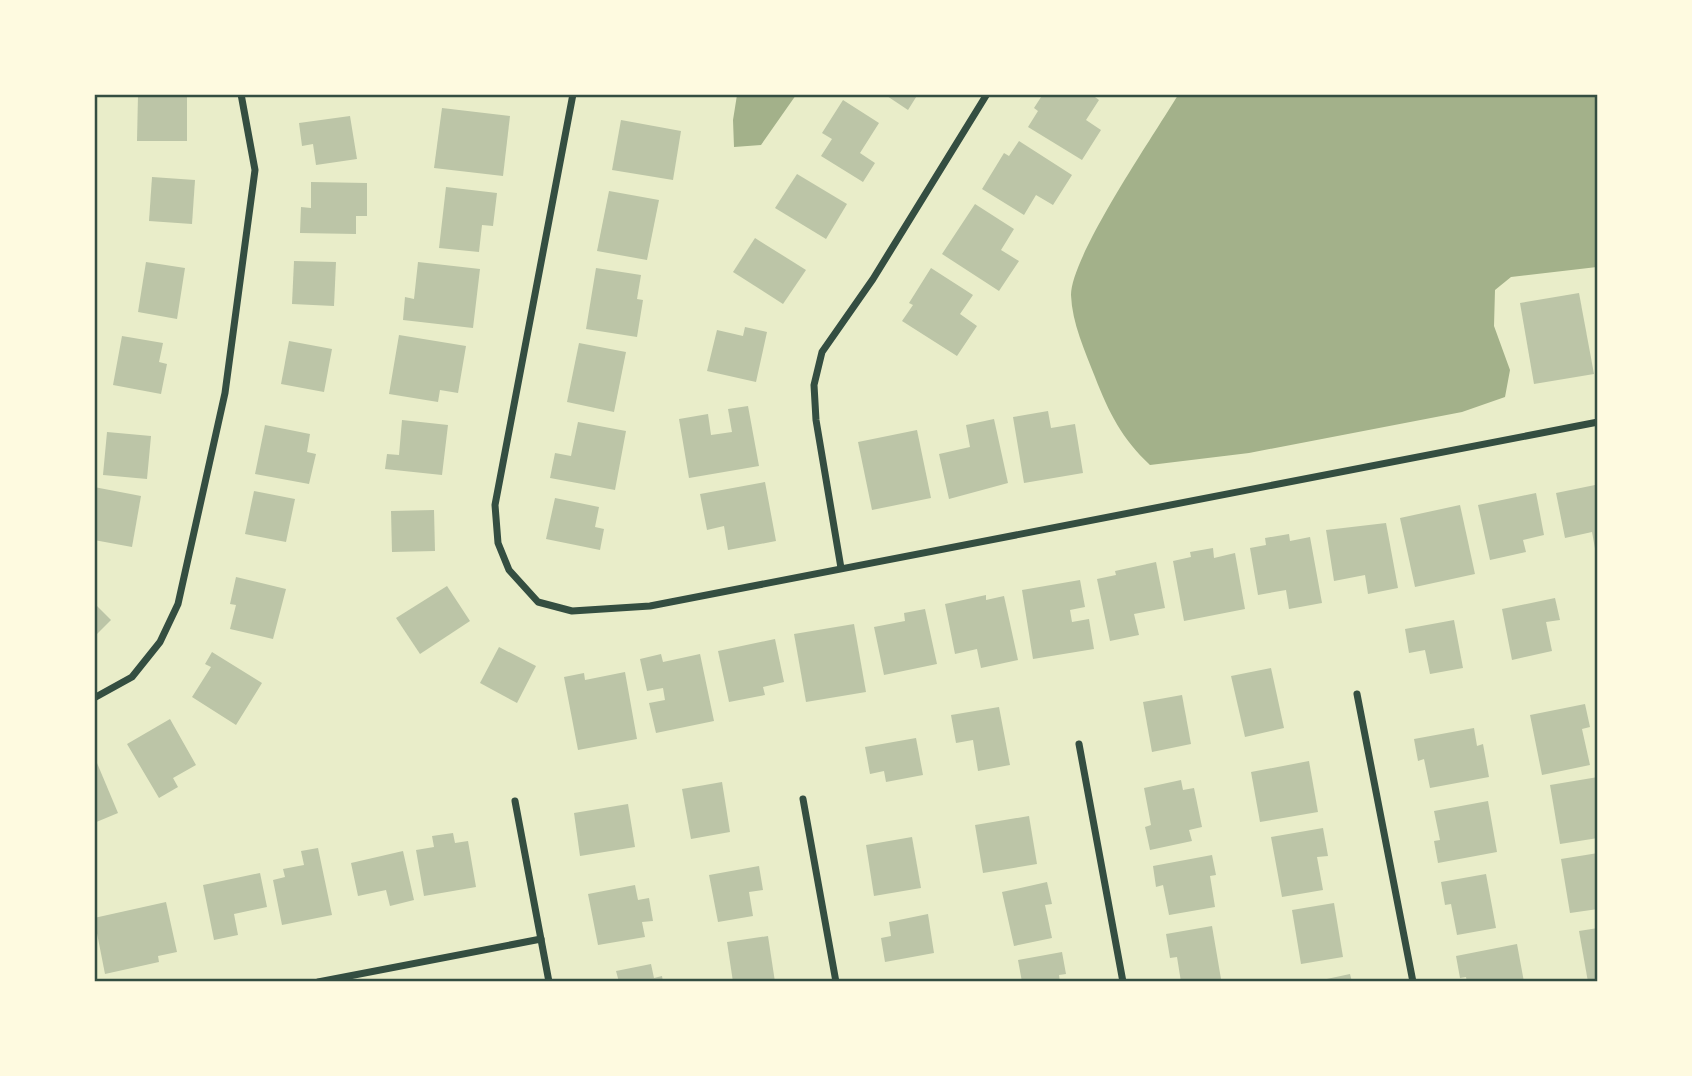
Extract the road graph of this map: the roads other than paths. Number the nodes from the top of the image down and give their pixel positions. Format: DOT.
graph roads {
  1 [pos="241,94"];
  2 [pos="573,94"];
  3 [pos="988,94"];
  4 [pos="1598,422"];
  5 [pos="841,568"];
  6 [pos="1357,694"];
  7 [pos="94,698"];
  8 [pos="1079,744"];
  9 [pos="803,799"];
  10 [pos="515,801"];
  11 [pos="541,939"];
  12 [pos="318,982"];
  13 [pos="549,982"];
  14 [pos="836,982"];
  15 [pos="1123,982"];
  16 [pos="1413,982"];
  1 -- 7 [label="street"];
  2 -- 5 [label="street"];
  3 -- 5 [label="street"];
  4 -- 5 [label="street"];
  6 -- 16 [label="street"];
  8 -- 15 [label="street"];
  9 -- 14 [label="street"];
  10 -- 11 [label="street"];
  11 -- 12 [label="street"];
  11 -- 13 [label="street"];
}
